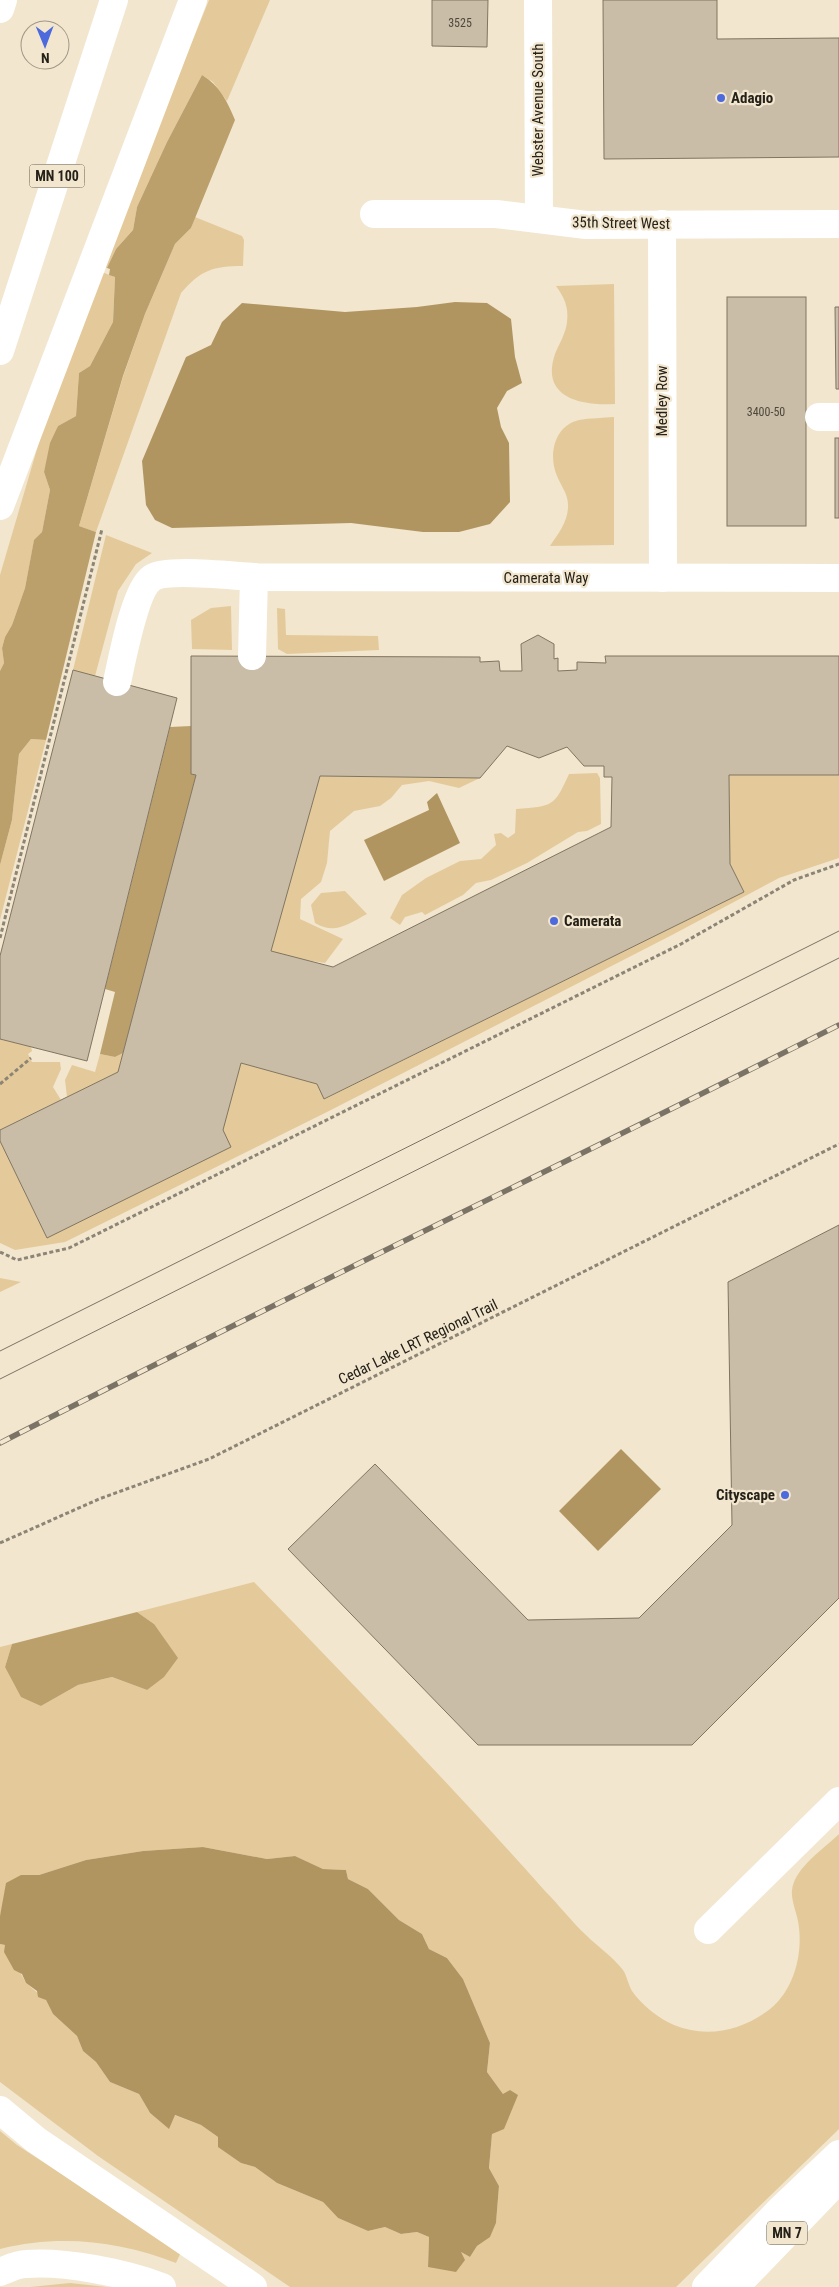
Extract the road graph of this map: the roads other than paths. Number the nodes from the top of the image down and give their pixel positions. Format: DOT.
graph roads {
  1 [pos="3,0"];
  2 [pos="114,0"];
  3 [pos="193,0"];
  4 [pos="538,0"];
  5 [pos="0,9"];
  6 [pos="374,214"];
  7 [pos="539,219"];
  8 [pos="662,224"];
  9 [pos="839,224"];
  10 [pos="0,351"];
  11 [pos="0,506"];
  12 [pos="254,577"];
  13 [pos="663,578"];
  14 [pos="839,578"];
  15 [pos="252,656"];
  16 [pos="116,682"];
  17 [pos="839,1801"];
  18 [pos="708,1930"];
  19 [pos="0,2110"];
  20 [pos="839,2154"];
  21 [pos="839,2179"];
  22 [pos="0,2272"];
  23 [pos="162,2287"];
  24 [pos="253,2287"];
  25 [pos="706,2287"];
  26 [pos="735,2287"];
  1 -- 5 [label="main road"];
  2 -- 10 [label="main road, MN 100"];
  3 -- 11 [label="main road"];
  4 -- 7 [label="main road, Webster Avenue South"];
  6 -- 7 [label="main road, 35th Street West"];
  7 -- 8 [label="main road, 35th Street West"];
  8 -- 9 [label="main road, 35th Street West"];
  8 -- 13 [label="main road, Medley Row"];
  12 -- 13 [label="main road, Camerata Way"];
  12 -- 15 [label="main road"];
  12 -- 16 [label="main road, Camerata Way"];
  13 -- 14 [label="main road, Camerata Way"];
  17 -- 18 [label="main road"];
  19 -- 24 [label="main road"];
  20 -- 25 [label="main road"];
  21 -- 26 [label="main road, MN 7"];
  22 -- 23 [label="main road"];
}
